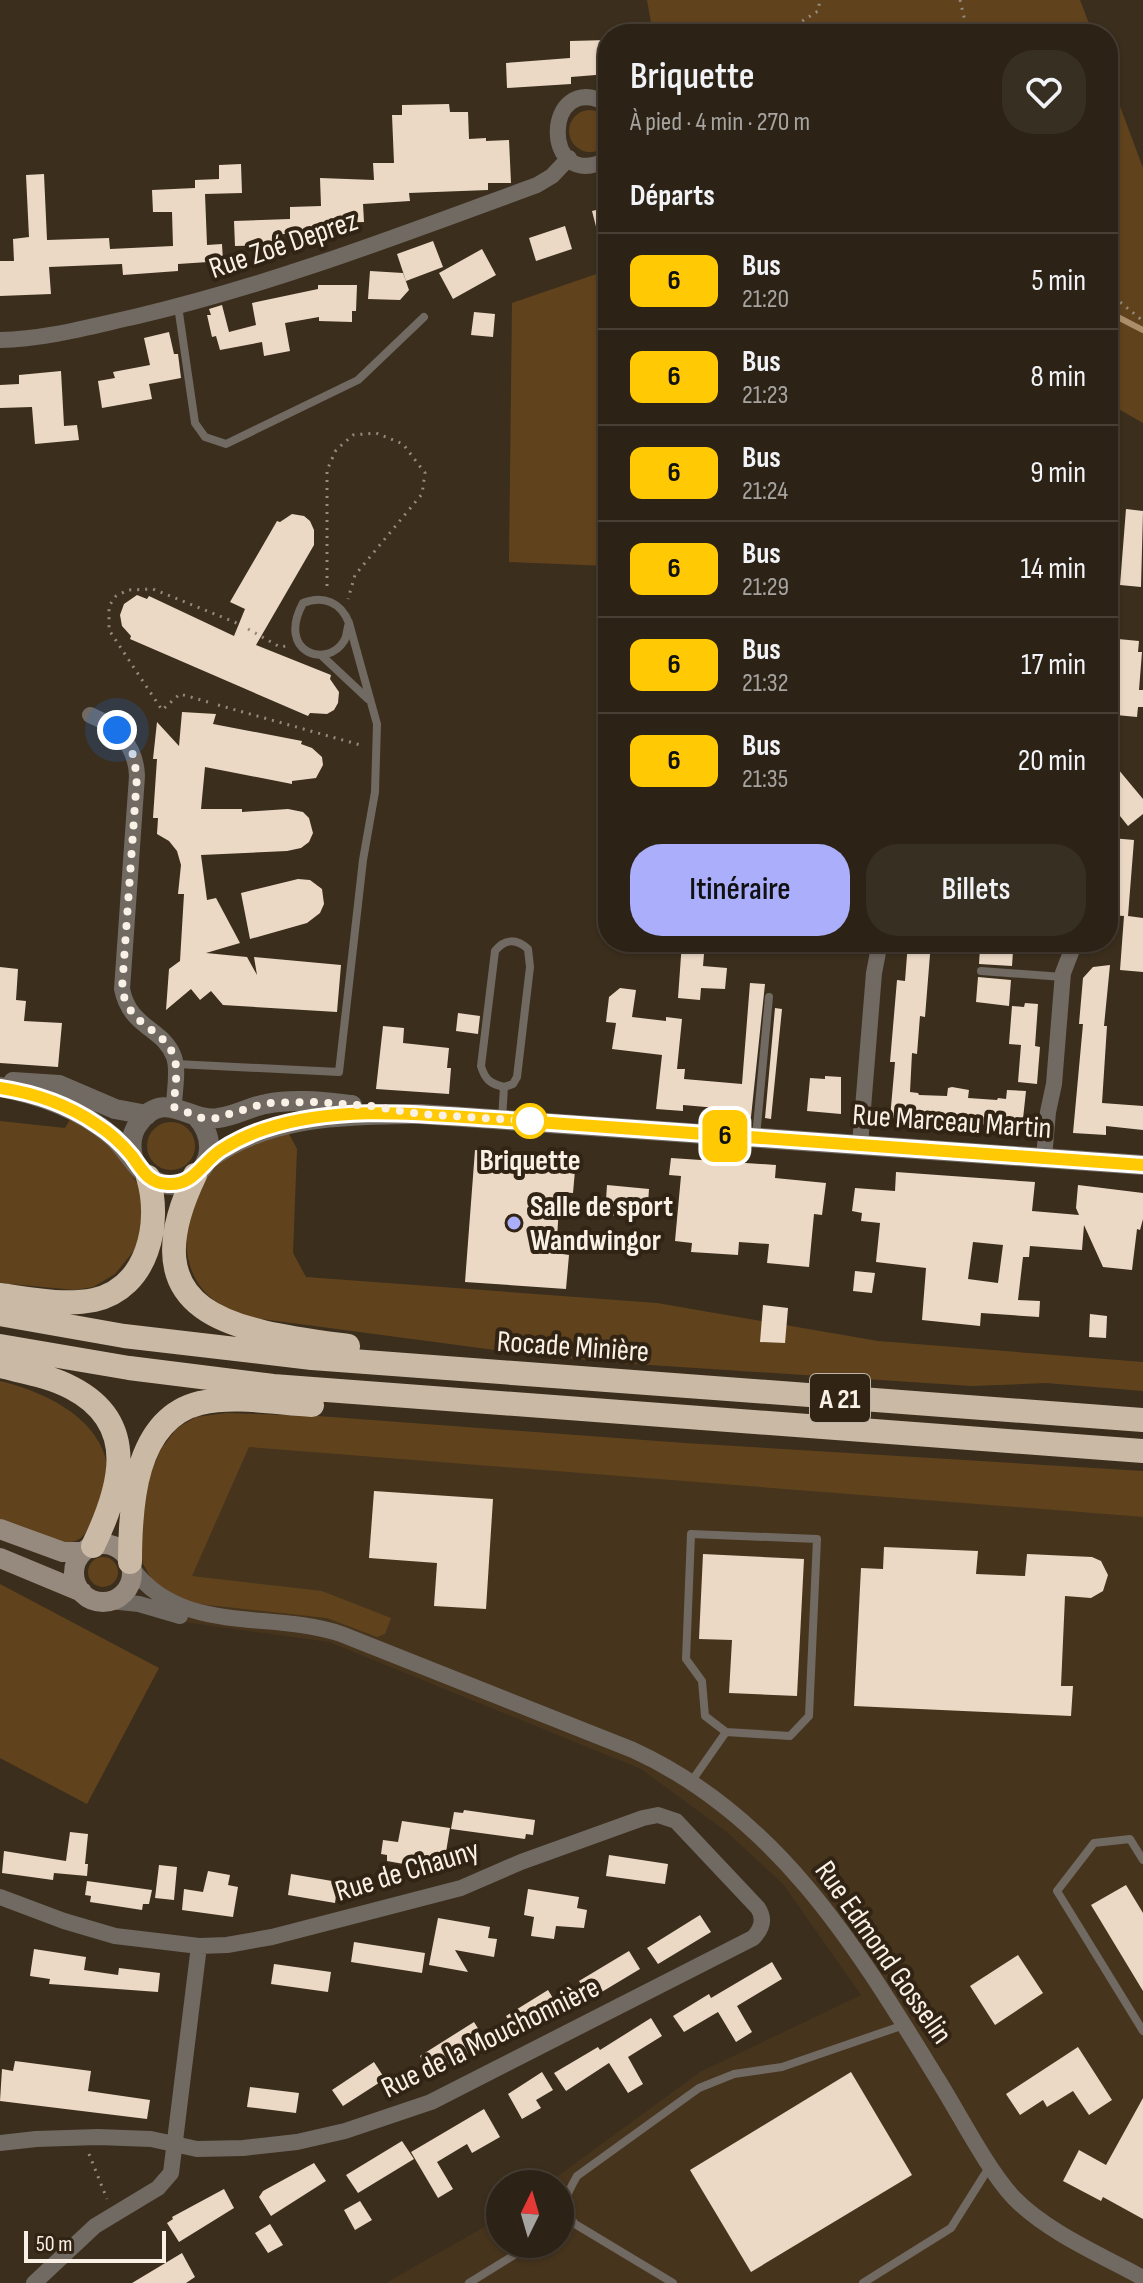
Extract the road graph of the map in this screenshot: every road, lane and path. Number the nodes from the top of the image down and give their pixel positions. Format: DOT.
graph roads {
  1 [pos="820,0"];
  2 [pos="960,0"];
  3 [pos="798,24"];
  4 [pos="966,24"];
  5 [pos="598,100"];
  6 [pos="569,158"];
  7 [pos="598,162"];
  8 [pos="1118,300"];
  9 [pos="178,306"];
  10 [pos="424,317"];
  11 [pos="1143,321"];
  12 [pos="0,340"];
  13 [pos="327,600"];
  14 [pos="344,611"];
  15 [pos="349,623"];
  16 [pos="239,624"];
  17 [pos="248,629"];
  18 [pos="297,642"];
  19 [pos="321,655"];
  20 [pos="208,702"];
  21 [pos="371,702"];
  22 [pos="218,705"];
  23 [pos="90,715"];
  24 [pos="376,750"];
  25 [pos="878,952"];
  26 [pos="1070,952"];
  27 [pos="981,971"];
  28 [pos="1063,977"];
  29 [pos="769,997"];
  30 [pos="176,1064"];
  31 [pos="0,1085"];
  32 [pos="504,1087"];
  33 [pos="174,1107"];
  34 [pos="420,1114"];
  35 [pos="147,1115"];
  36 [pos="196,1116"];
  37 [pos="502,1119"];
  38 [pos="756,1138"];
  39 [pos="860,1145"];
  40 [pos="1044,1158"];
  41 [pos="1143,1165"];
  42 [pos="141,1168"];
  43 [pos="201,1168"];
  44 [pos="0,1295"];
  45 [pos="0,1314"];
  46 [pos="0,1346"];
  47 [pos="0,1366"];
  48 [pos="536,1376"];
  49 [pos="538,1407"];
  50 [pos="1143,1420"];
  51 [pos="1143,1451"];
  52 [pos="0,1529"];
  53 [pos="88,1549"];
  54 [pos="0,1558"];
  55 [pos="131,1565"];
  56 [pos="82,1592"];
  57 [pos="110,1601"];
  58 [pos="214,1616"];
  59 [pos="726,1732"];
  60 [pos="691,1782"];
  61 [pos="1143,1860"];
  62 [pos="0,1897"];
  63 [pos="753,1938"];
  64 [pos="199,1946"];
  65 [pos="904,2025"];
  66 [pos="1143,2031"];
  67 [pos="82,2136"];
  68 [pos="0,2143"];
  69 [pos="175,2144"];
  70 [pos="991,2165"];
  71 [pos="574,2181"];
  72 [pos="113,2214"];
  73 [pos="574,2222"];
  74 [pos="509,2258"];
  75 [pos="1143,2278"];
  76 [pos="34,2283"];
  77 [pos="469,2283"];
  78 [pos="673,2283"];
  79 [pos="863,2283"];
  1 -- 3 [label="path"];
  2 -- 4 [label="path"];
  5 -- 6 [label="street"];
  6 -- 7 [label="street"];
  6 -- 9 [label="street, Rue Zoé Deprez"];
  8 -- 11 [label="path"];
  9 -- 10 [label="lane"];
  9 -- 12 [label="street, Rue Zoé Deprez"];
  13 -- 14 [label="lane"];
  13 -- 14 [label="path"];
  13 -- 18 [label="lane"];
  14 -- 15 [label="lane"];
  15 -- 19 [label="lane"];
  15 -- 21 [label="lane"];
  16 -- 20 [label="path"];
  17 -- 18 [label="path"];
  18 -- 19 [label="lane"];
  19 -- 21 [label="lane"];
  21 -- 24 [label="lane"];
  22 -- 24 [label="path"];
  23 -- 30 [label="street"];
  24 -- 30 [label="lane"];
  25 -- 39 [label="street"];
  26 -- 28 [label="street"];
  27 -- 28 [label="lane"];
  28 -- 40 [label="street"];
  29 -- 38 [label="lane"];
  30 -- 33 [label="street"];
  31 -- 35 [label="street"];
  31 -- 42 [label="street"];
  32 -- 32 [label="lane"];
  32 -- 37 [label="lane"];
  33 -- 35 [label="street"];
  33 -- 36 [label="street, Rue Marceau Martin"];
  34 -- 36 [label="street, Rue Marceau Martin"];
  34 -- 37 [label="street, Rue Marceau Martin"];
  34 -- 43 [label="street, Rue Marceau Martin"];
  35 -- 42 [label="street"];
  36 -- 43 [label="street"];
  37 -- 38 [label="street, Rue Marceau Martin"];
  38 -- 39 [label="street, Rue Marceau Martin"];
  39 -- 40 [label="street, Rue Marceau Martin"];
  40 -- 41 [label="street, Rue Marceau Martin"];
  42 -- 43 [label="street, Rue Marceau Martin"];
  42 -- 44 [label="highway"];
  43 -- 48 [label="highway"];
  45 -- 48 [label="highway, Rocade Minière / A 21"];
  46 -- 49 [label="highway, Rocade Minière / A 21"];
  47 -- 53 [label="highway"];
  48 -- 50 [label="highway, Rocade Minière / A 21"];
  49 -- 51 [label="highway, Rocade Minière / A 21"];
  49 -- 55 [label="highway"];
  52 -- 53 [label="main road"];
  53 -- 55 [label="main road"];
  53 -- 56 [label="main road"];
  54 -- 56 [label="main road"];
  55 -- 57 [label="main road"];
  55 -- 58 [label="street, Rue Edmond Gosselin"];
  56 -- 57 [label="main road"];
  57 -- 58 [label="street, Rue Edmond Gosselin"];
  58 -- 60 [label="street, Rue Edmond Gosselin"];
  59 -- 59 [label="lane"];
  59 -- 60 [label="lane"];
  60 -- 65 [label="street, Rue Edmond Gosselin"];
  61 -- 66 [label="lane"];
  62 -- 64 [label="street, Rue de Chauny"];
  63 -- 64 [label="street, Rue de Chauny"];
  63 -- 69 [label="street, Rue de la Mouchonnière"];
  64 -- 69 [label="street"];
  65 -- 70 [label="street, Rue Edmond Gosselin"];
  65 -- 71 [label="lane"];
  67 -- 68 [label="street, Rue de la Mouchonnière"];
  67 -- 69 [label="street, Rue de la Mouchonnière"];
  67 -- 72 [label="path"];
  69 -- 72 [label="street"];
  70 -- 75 [label="street, Rue Edmond Gosselin"];
  70 -- 79 [label="lane"];
  72 -- 76 [label="street"];
  73 -- 78 [label="lane"];
  74 -- 77 [label="lane"];
}
